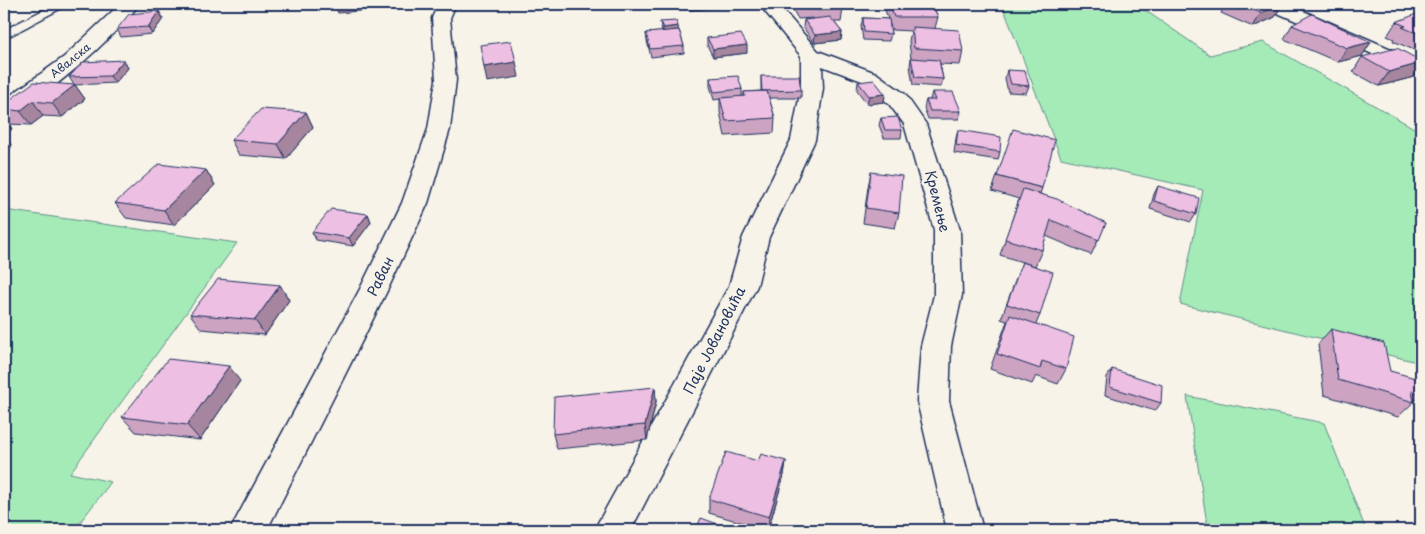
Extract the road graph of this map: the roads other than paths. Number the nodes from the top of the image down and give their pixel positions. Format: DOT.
graph roads {
  1 [pos="63,4"];
  2 [pos="130,4"];
  3 [pos="447,4"];
  4 [pos="768,4"];
  5 [pos="1272,4"];
  6 [pos="4,35"];
  7 [pos="812,55"];
  8 [pos="1421,69"];
  9 [pos="4,109"];
  10 [pos="248,530"];
  11 [pos="612,530"];
  12 [pos="965,530"];
  1 -- 6 [label="lane"];
  2 -- 9 [label="street, Авалска"];
  3 -- 10 [label="street, Раван"];
  4 -- 7 [label="street, Кремење"];
  5 -- 8 [label="street"];
  7 -- 11 [label="street, Паје Јовановића"];
  7 -- 12 [label="street, Кремење"];
}
